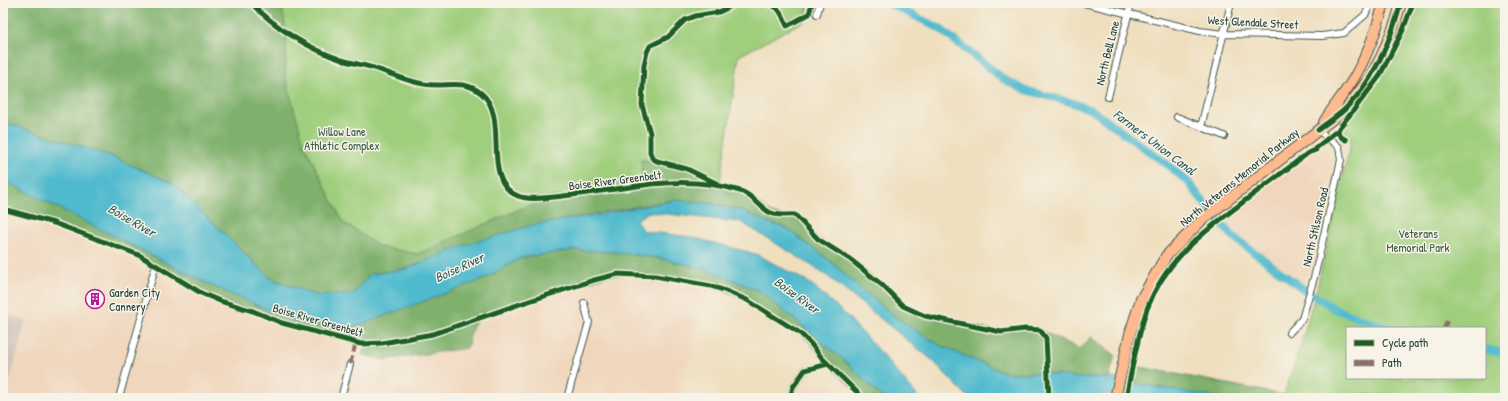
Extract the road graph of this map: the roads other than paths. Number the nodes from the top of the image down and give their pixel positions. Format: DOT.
graph roads {
  1 [pos="820,3"];
  2 [pos="1084,3"];
  3 [pos="1131,3"];
  4 [pos="1231,3"];
  5 [pos="1371,3"];
  6 [pos="1384,3"];
  7 [pos="1401,3"];
  8 [pos="817,14"];
  9 [pos="1128,14"];
  10 [pos="1224,34"];
  11 [pos="1108,97"];
  12 [pos="1177,116"];
  13 [pos="1201,127"];
  14 [pos="1318,130"];
  15 [pos="1224,136"];
  16 [pos="154,271"];
  17 [pos="584,304"];
  18 [pos="1289,333"];
  19 [pos="350,364"];
  20 [pos="805,370"];
  21 [pos="119,398"];
  22 [pos="341,398"];
  23 [pos="567,398"];
  24 [pos="790,398"];
  25 [pos="1115,398"];
  1 -- 8 [label="street"];
  2 -- 9 [label="street, West Glendale Street"];
  3 -- 9 [label="street, North Bell Lane"];
  4 -- 10 [label="street"];
  5 -- 10 [label="street, West Glendale Street"];
  6 -- 14 [label="main road, North Veterans Memorial Parkway"];
  7 -- 14 [label="main road, North Veterans Memorial Parkway"];
  9 -- 10 [label="street, West Glendale Street"];
  9 -- 11 [label="street, North Bell Lane"];
  10 -- 13 [label="street"];
  12 -- 13 [label="street"];
  13 -- 15 [label="street"];
  14 -- 18 [label="street, North Stilson Road"];
  14 -- 25 [label="main road, North Veterans Memorial Parkway"];
  16 -- 21 [label="street"];
  17 -- 23 [label="street"];
  19 -- 22 [label="street"];
  20 -- 24 [label="street"];
}
